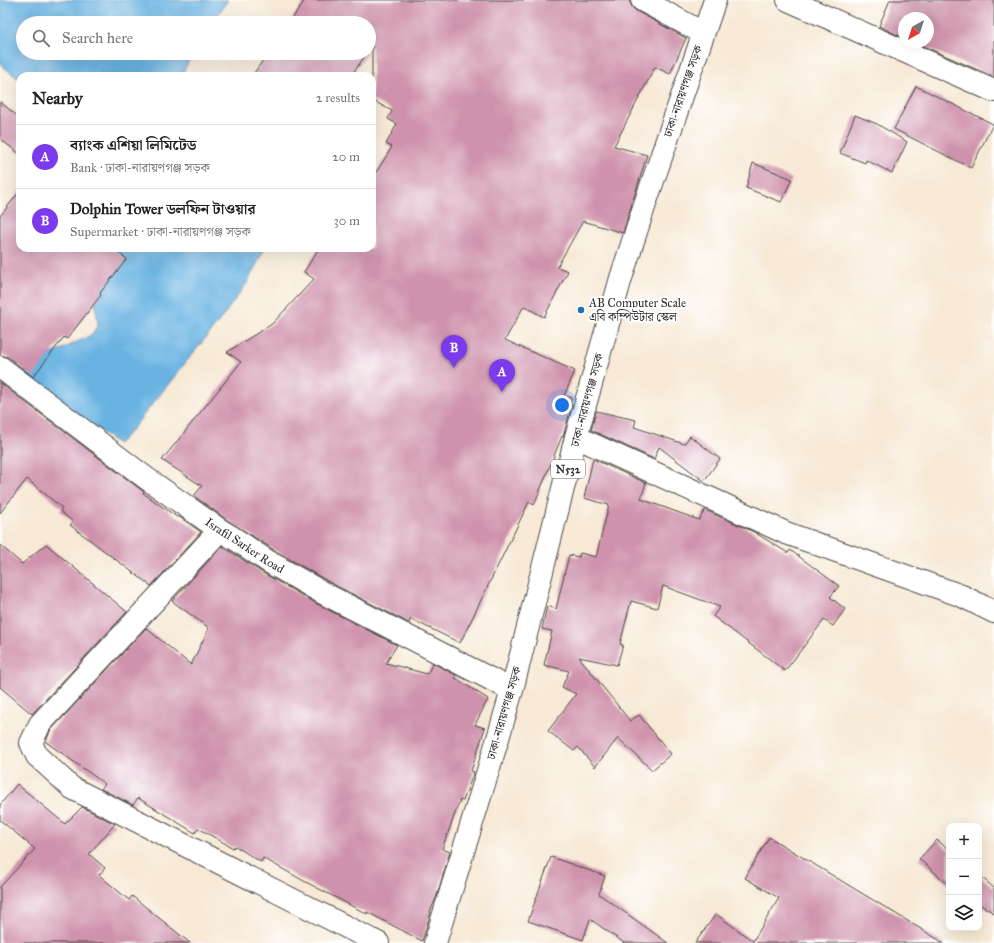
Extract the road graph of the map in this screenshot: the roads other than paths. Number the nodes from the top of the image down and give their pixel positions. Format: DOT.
graph roads {
  1 [pos="642,0"];
  2 [pos="714,0"];
  3 [pos="788,0"];
  4 [pos="703,33"];
  5 [pos="994,90"];
  6 [pos="0,366"];
  7 [pos="576,437"];
  8 [pos="220,530"];
  9 [pos="994,612"];
  10 [pos="512,690"];
  11 [pos="378,943"];
  12 [pos="435,943"];
  1 -- 4 [label="main road"];
  2 -- 4 [label="main road, ঢাকা-নারায়ণগঞ্জ সড়ক / N532"];
  3 -- 5 [label="main road"];
  4 -- 7 [label="main road, ঢাকা-নারায়ণগঞ্জ সড়ক / N532"];
  6 -- 8 [label="main road, Israfil Sarker Road"];
  7 -- 9 [label="main road"];
  7 -- 10 [label="main road, ঢাকা-নারায়ণগঞ্জ সড়ক / N532"];
  8 -- 10 [label="main road, Israfil Sarker Road"];
  8 -- 11 [label="main road"];
  10 -- 12 [label="main road, ঢাকা-নারায়ণগঞ্জ সড়ক / N532"];
}
